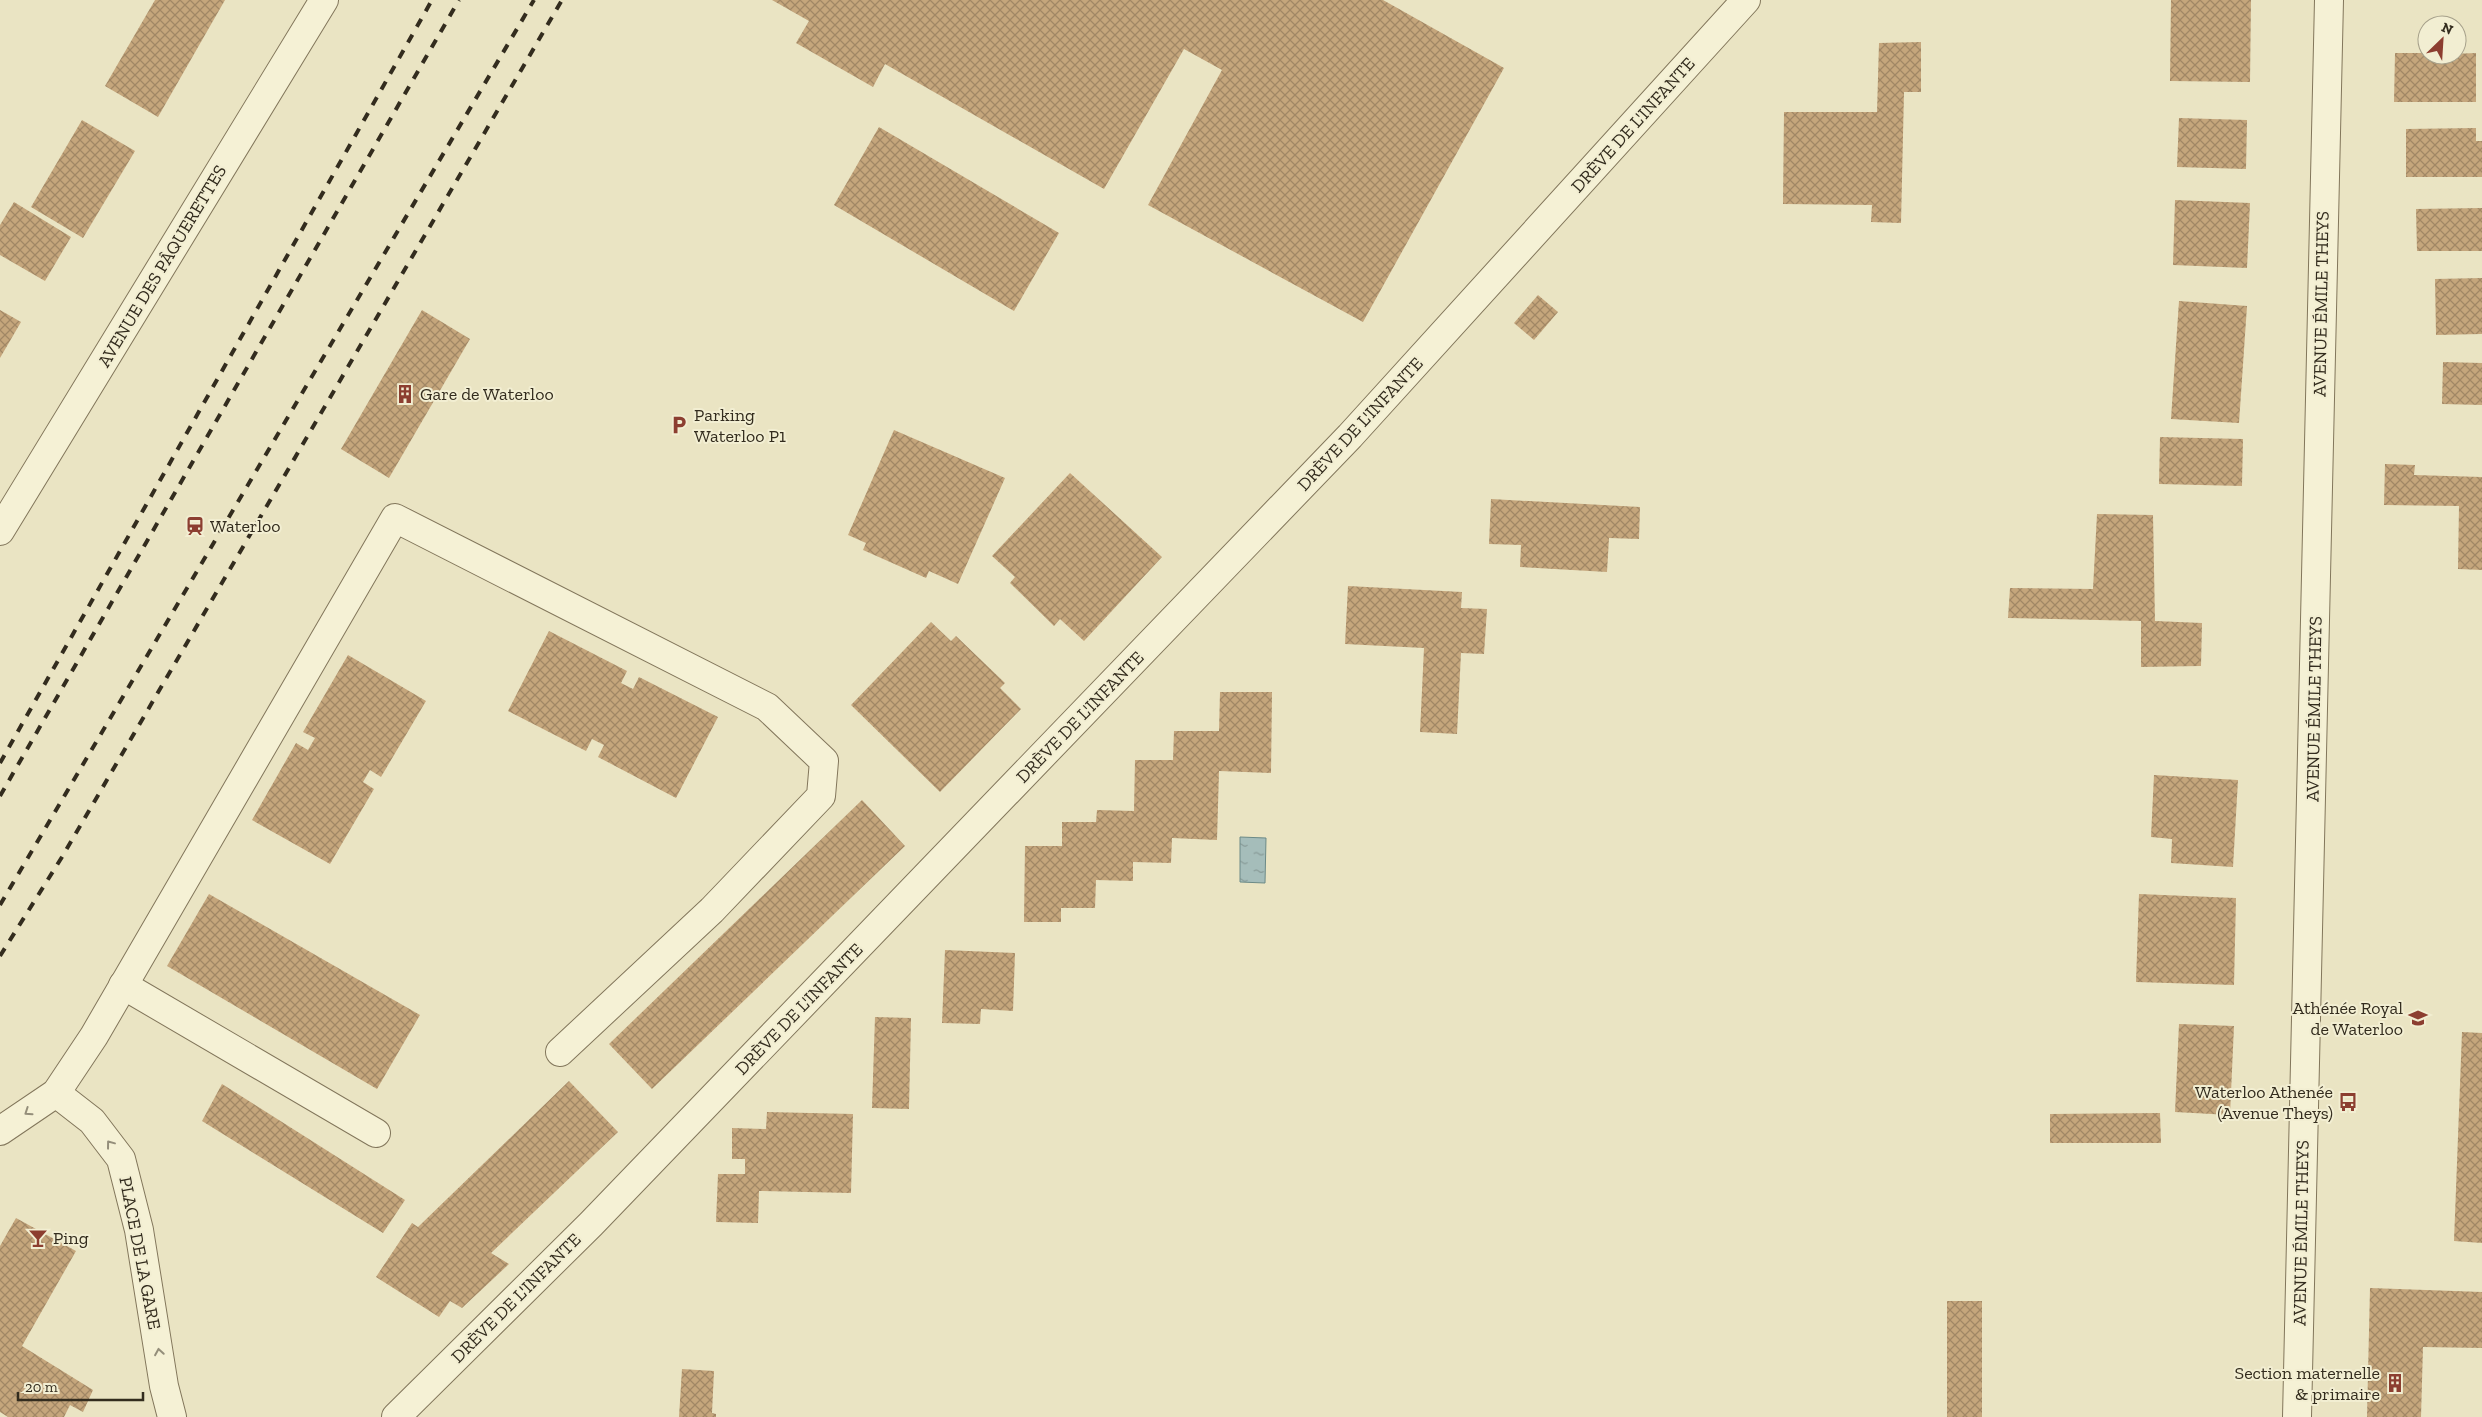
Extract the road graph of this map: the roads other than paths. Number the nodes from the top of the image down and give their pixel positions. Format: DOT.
graph roads {
  1 [pos="324,0"];
  2 [pos="1746,0"];
  3 [pos="2329,0"];
  4 [pos="0,531"];
  5 [pos="123,985"];
  6 [pos="560,1052"];
  7 [pos="56,1093"];
  8 [pos="0,1131"];
  9 [pos="376,1134"];
  10 [pos="172,1417"];
  11 [pos="396,1417"];
  12 [pos="2297,1417"];
  1 -- 4 [label="street, AVENUE DES PÂQUERETTES"];
  2 -- 11 [label="street, DRÈVE DE L'INFANTE"];
  3 -- 12 [label="street, AVENUE ÉMILE THEYS"];
  5 -- 6 [label="street"];
  5 -- 7 [label="street"];
  5 -- 9 [label="street"];
  7 -- 8 [label="street, one-way"];
  10 -- 7 [label="street, PLACE DE LA GARE, one-way"];
}
